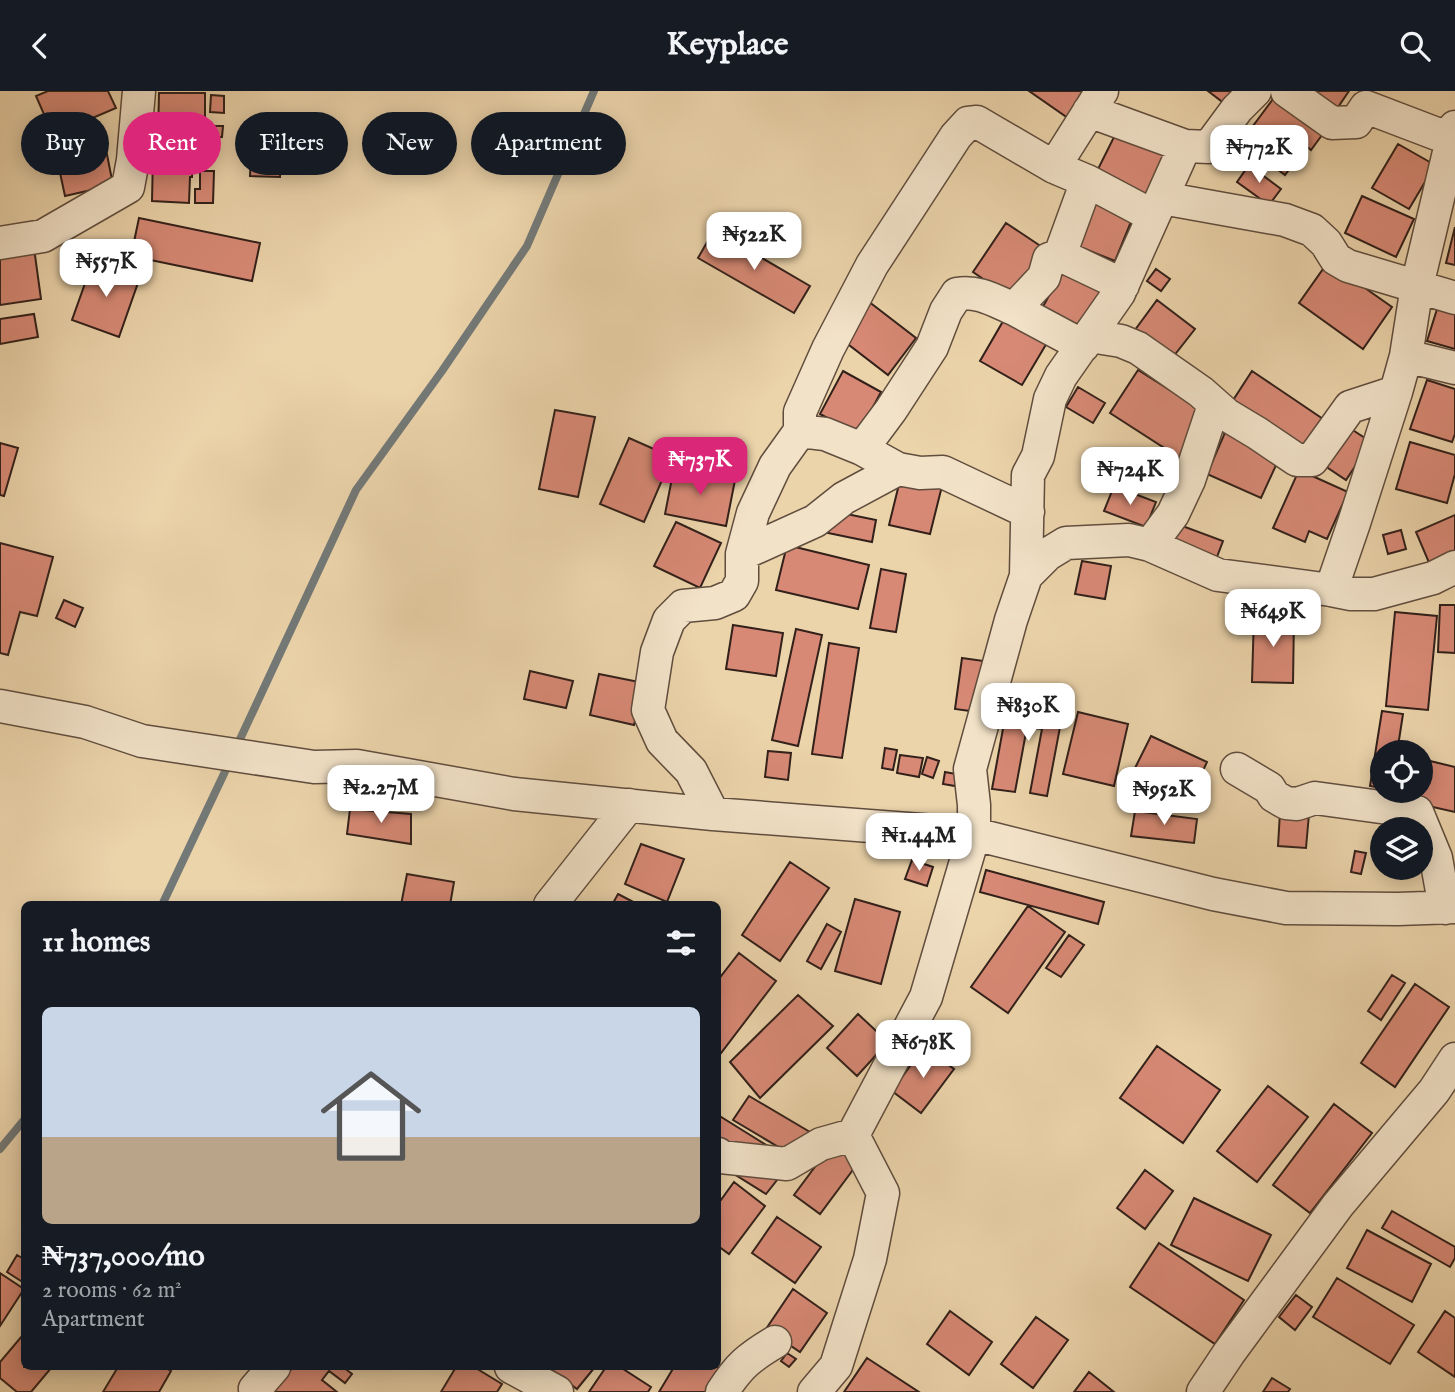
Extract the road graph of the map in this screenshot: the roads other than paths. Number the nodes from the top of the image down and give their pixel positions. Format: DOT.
graph roads {
  1 [pos="139,91"];
  2 [pos="1255,91"];
  3 [pos="1287,91"];
  4 [pos="1096,101"];
  5 [pos="1454,131"];
  6 [pos="1185,146"];
  7 [pos="1054,167"];
  8 [pos="1087,181"];
  9 [pos="1157,207"];
  10 [pos="0,243"];
  11 [pos="1060,255"];
  12 [pos="1417,286"];
  13 [pos="1121,289"];
  14 [pos="1455,298"];
  15 [pos="1014,309"];
  16 [pos="1087,341"];
  17 [pos="1138,348"];
  18 [pos="1406,356"];
  19 [pos="1455,368"];
  20 [pos="1396,392"];
  21 [pos="1214,405"];
  22 [pos="800,431"];
  23 [pos="862,449"];
  24 [pos="898,469"];
  25 [pos="1028,516"];
  26 [pos="1066,543"];
  27 [pos="1150,545"];
  28 [pos="742,554"];
  29 [pos="1027,576"];
  30 [pos="1448,577"];
  31 [pos="1331,590"];
  32 [pos="0,706"];
  33 [pos="1237,769"];
  34 [pos="628,805"];
  35 [pos="713,814"];
  36 [pos="974,834"];
  37 [pos="553,901"];
  38 [pos="1450,908"];
  39 [pos="1455,1059"];
  40 [pos="853,1135"];
  41 [pos="721,1157"];
  42 [pos="775,1342"];
  43 [pos="271,1370"];
  44 [pos="517,1370"];
  45 [pos="256,1392"];
  46 [pos="557,1392"];
  47 [pos="722,1392"];
  48 [pos="814,1392"];
  49 [pos="1203,1392"];
  1 -- 10 [label="street"];
  2 -- 6 [label="street"];
  3 -- 5 [label="street"];
  4 -- 6 [label="street"];
  4 -- 7 [label="street"];
  5 -- 12 [label="street"];
  6 -- 9 [label="street"];
  7 -- 8 [label="street"];
  7 -- 22 [label="street"];
  8 -- 9 [label="street"];
  8 -- 11 [label="street"];
  9 -- 12 [label="street"];
  9 -- 13 [label="street"];
  11 -- 13 [label="street"];
  11 -- 15 [label="street"];
  12 -- 14 [label="street"];
  12 -- 18 [label="street"];
  13 -- 16 [label="street"];
  13 -- 17 [label="street"];
  15 -- 16 [label="street"];
  15 -- 23 [label="street"];
  16 -- 17 [label="street"];
  16 -- 25 [label="street"];
  17 -- 21 [label="street"];
  18 -- 19 [label="street"];
  18 -- 20 [label="street"];
  20 -- 21 [label="street"];
  20 -- 31 [label="street"];
  21 -- 27 [label="street"];
  22 -- 23 [label="street"];
  22 -- 28 [label="street"];
  23 -- 24 [label="street"];
  24 -- 25 [label="street"];
  24 -- 28 [label="street"];
  25 -- 26 [label="street"];
  25 -- 29 [label="street"];
  26 -- 27 [label="street"];
  26 -- 29 [label="street"];
  27 -- 31 [label="street"];
  28 -- 35 [label="street"];
  29 -- 36 [label="street"];
  30 -- 31 [label="street"];
  32 -- 34 [label="street"];
  33 -- 38 [label="street"];
  34 -- 35 [label="street"];
  34 -- 37 [label="street"];
  35 -- 36 [label="street"];
  36 -- 38 [label="street"];
  36 -- 40 [label="street"];
  39 -- 49 [label="street"];
  40 -- 41 [label="street"];
  40 -- 48 [label="street"];
  42 -- 47 [label="street"];
  43 -- 45 [label="street"];
  44 -- 46 [label="street"];
}
